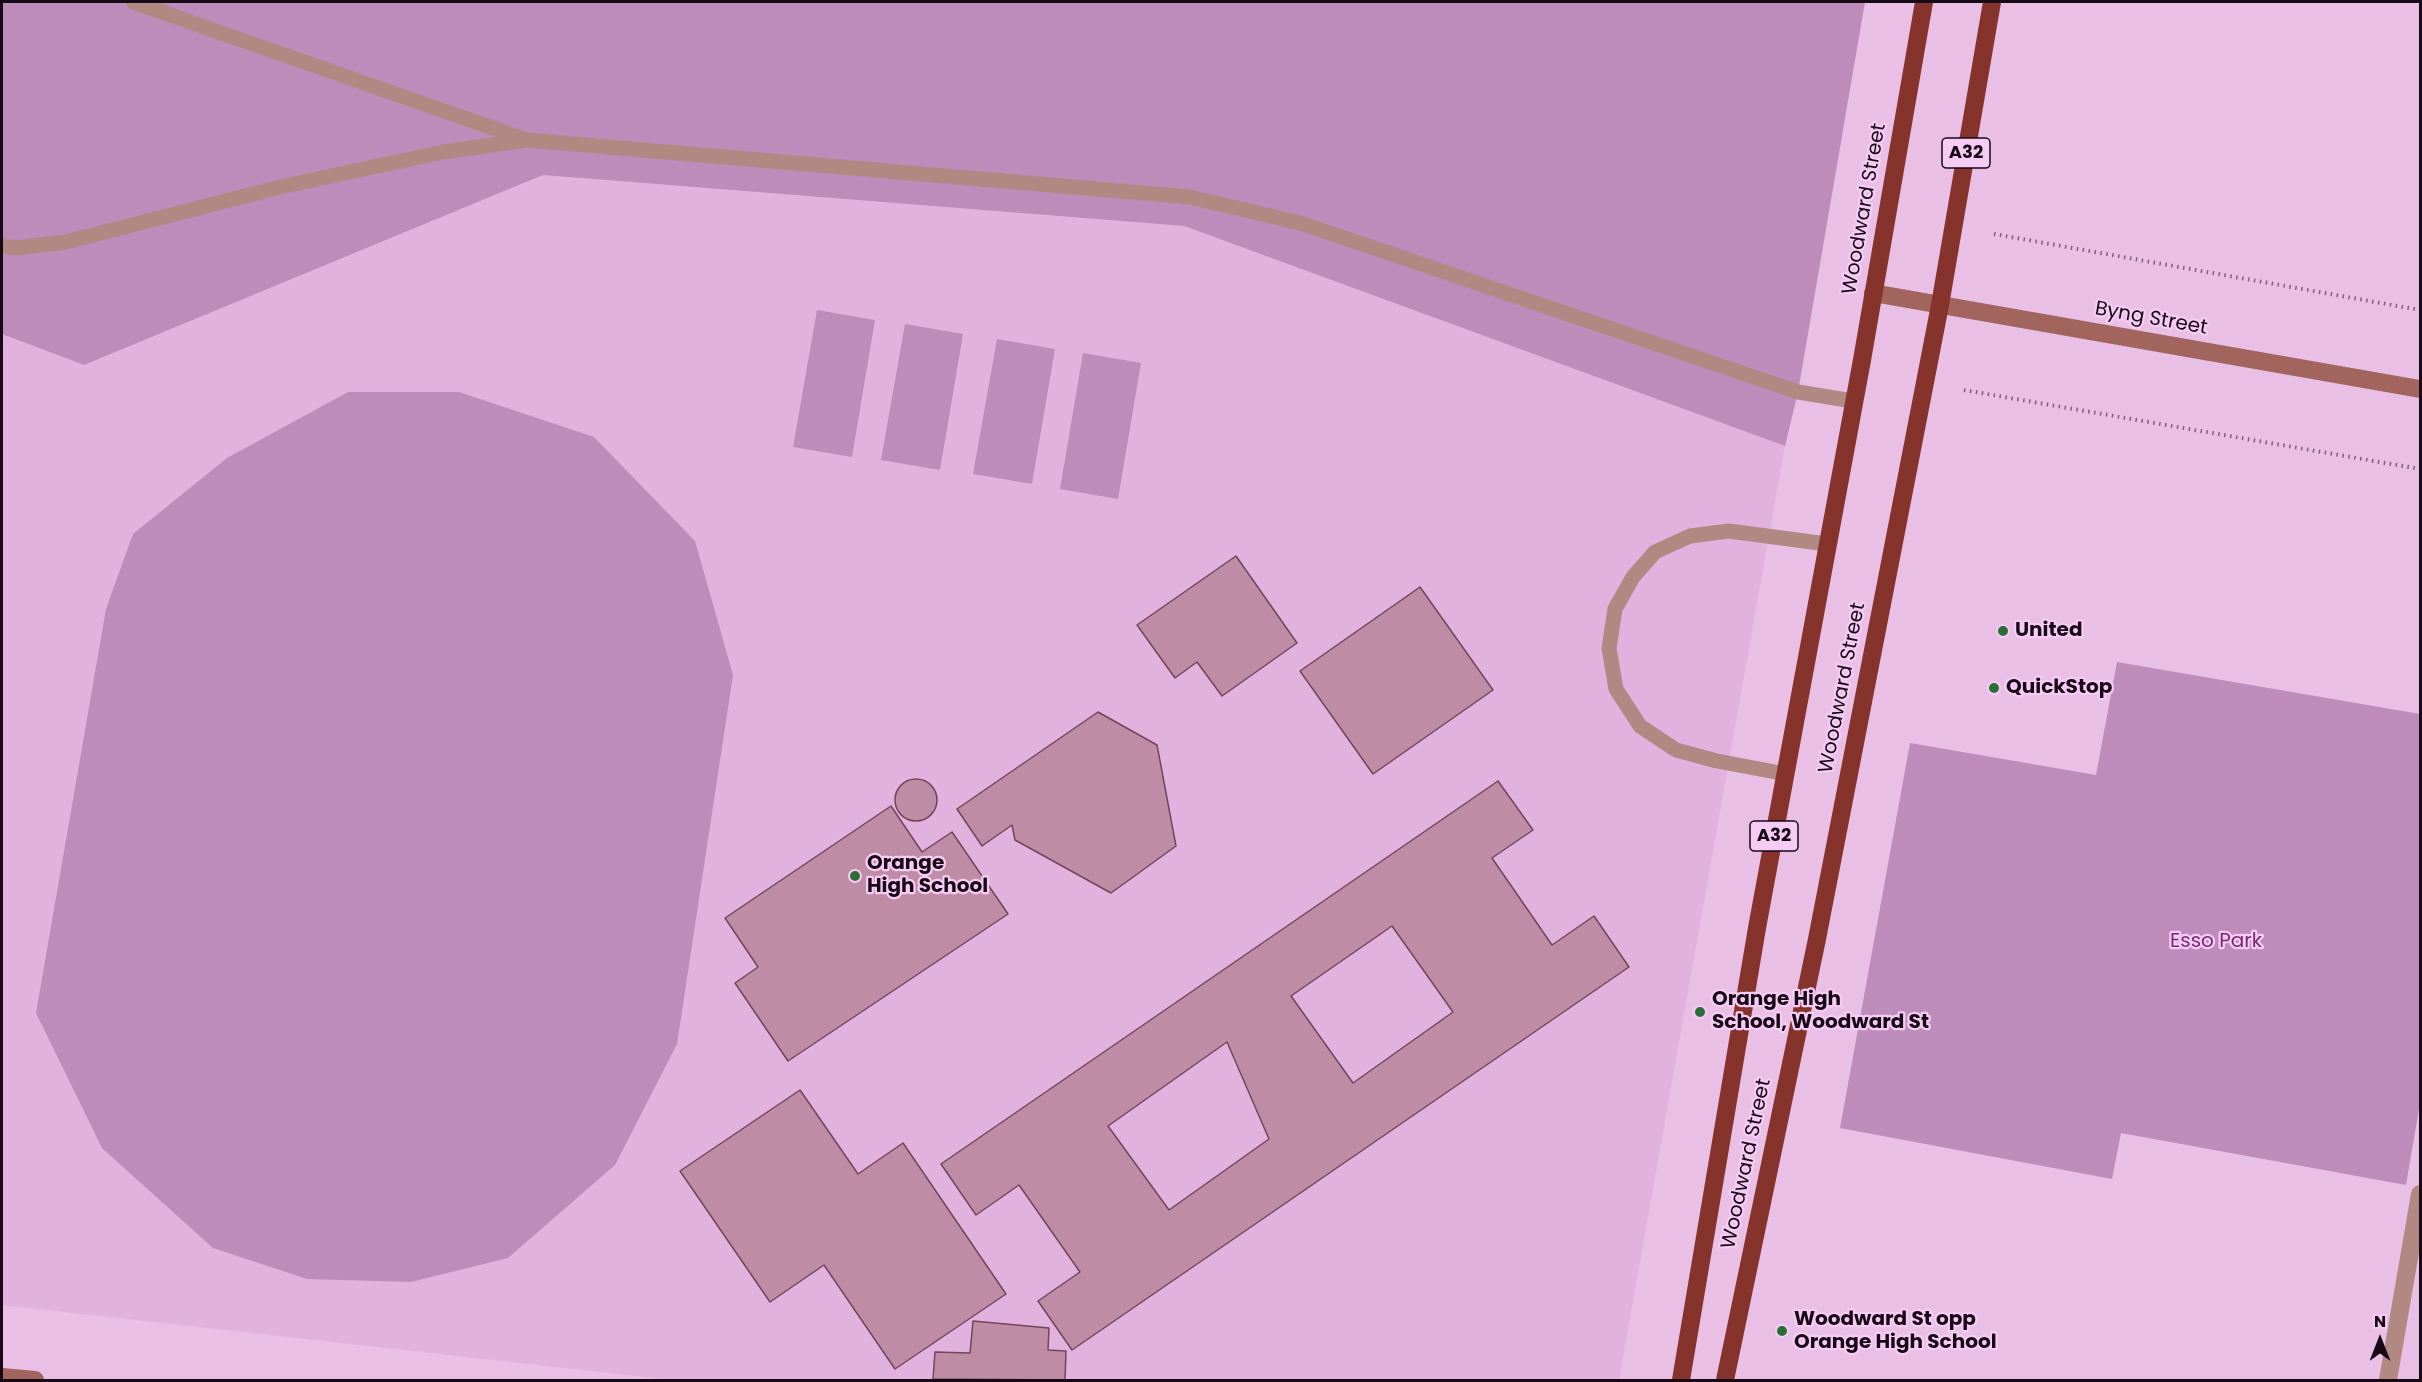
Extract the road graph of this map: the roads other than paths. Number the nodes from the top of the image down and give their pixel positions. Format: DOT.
graph roads {
  1 [pos="133,2"];
  2 [pos="1924,2"];
  3 [pos="1992,2"];
  4 [pos="527,140"];
  5 [pos="2,246"];
  6 [pos="1873,292"];
  7 [pos="1940,304"];
  8 [pos="2421,389"];
  9 [pos="1853,401"];
  10 [pos="1827,544"];
  11 [pos="1786,774"];
  12 [pos="2421,1194"];
  13 [pos="2,1377"];
  14 [pos="34,1380"];
  15 [pos="1681,1380"];
  16 [pos="1725,1380"];
  17 [pos="2388,1380"];
  1 -- 4 [label="lane"];
  2 -- 6 [label="highway, Woodward Street / A32"];
  3 -- 7 [label="highway, Woodward Street / A32"];
  4 -- 5 [label="lane"];
  4 -- 9 [label="lane"];
  6 -- 7 [label="street, Byng Street"];
  6 -- 9 [label="highway, Woodward Street / A32"];
  7 -- 8 [label="street, Byng Street"];
  7 -- 16 [label="highway, Woodward Street / A32"];
  9 -- 10 [label="highway, Woodward Street / A32"];
  10 -- 11 [label="highway, Woodward Street / A32"];
  10 -- 11 [label="lane"];
  11 -- 15 [label="highway, Woodward Street / A32"];
  12 -- 17 [label="street"];
  13 -- 14 [label="street"];
}
